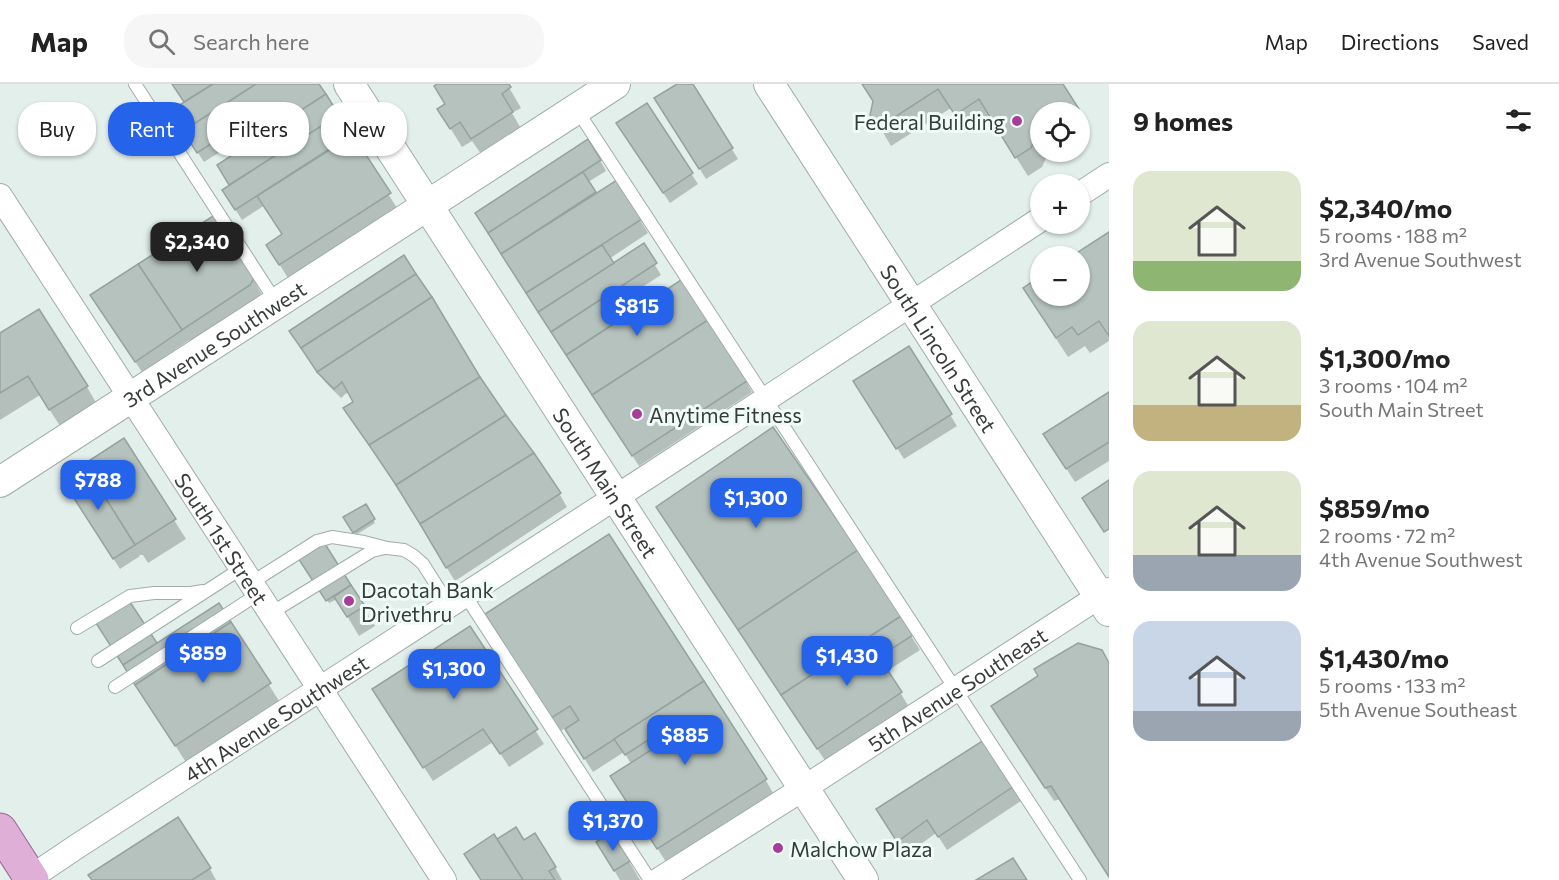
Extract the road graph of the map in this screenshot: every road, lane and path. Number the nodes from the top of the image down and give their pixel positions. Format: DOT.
graph roads {
  1 [pos="135,84"];
  2 [pos="349,84"];
  3 [pos="615,84"];
  4 [pos="769,84"];
  5 [pos="577,109"];
  6 [pos="1109,175"];
  7 [pos="1090,187"];
  8 [pos="0,196"];
  9 [pos="427,206"];
  10 [pos="1030,226"];
  11 [pos="276,303"];
  12 [pos="911,304"];
  13 [pos="131,397"];
  14 [pos="766,400"];
  15 [pos="0,482"];
  16 [pos="615,498"];
  17 [pos="387,548"];
  18 [pos="210,589"];
  19 [pos="256,589"];
  20 [pos="1106,599"];
  21 [pos="457,600"];
  22 [pos="77,628"];
  23 [pos="98,661"];
  24 [pos="114,687"];
  25 [pos="319,688"];
  26 [pos="956,690"];
  27 [pos="804,788"];
  28 [pos="0,830"];
  29 [pos="30,879"];
  30 [pos="444,880"];
  31 [pos="650,880"];
  32 [pos="659,880"];
  33 [pos="863,880"];
  34 [pos="1080,880"];
  1 -- 11 [label="lane"];
  2 -- 9 [label="street, South Main Street"];
  3 -- 5 [label="street, 3rd Avenue Southwest"];
  4 -- 12 [label="street, South Lincoln Street"];
  5 -- 9 [label="street, 3rd Avenue Southwest"];
  5 -- 14 [label="lane"];
  6 -- 7 [label="street"];
  8 -- 13 [label="street, South 1st Street"];
  9 -- 11 [label="street, 3rd Avenue Southwest"];
  9 -- 16 [label="street, South Main Street"];
  10 -- 12 [label="street, 4th Avenue Southwest"];
  11 -- 13 [label="street, 3rd Avenue Southwest"];
  12 -- 14 [label="street, 4th Avenue Southwest"];
  12 -- 20 [label="street, South Lincoln Street"];
  13 -- 15 [label="street, 3rd Avenue Southwest"];
  13 -- 19 [label="street, South 1st Street"];
  14 -- 16 [label="street, 4th Avenue Southwest"];
  14 -- 26 [label="lane"];
  16 -- 21 [label="street, 4th Avenue Southwest"];
  16 -- 27 [label="street, South Main Street"];
  17 -- 19 [label="lane"];
  17 -- 19 [label="lane"];
  17 -- 21 [label="lane"];
  18 -- 19 [label="lane"];
  18 -- 22 [label="lane"];
  18 -- 23 [label="lane"];
  19 -- 24 [label="lane"];
  19 -- 25 [label="street, South 1st Street"];
  20 -- 26 [label="street, 5th Avenue Southeast"];
  21 -- 25 [label="street, 4th Avenue Southwest"];
  21 -- 31 [label="lane"];
  25 -- 29 [label="street, 4th Avenue Southwest"];
  25 -- 30 [label="street, South 1st Street"];
  26 -- 27 [label="street, 5th Avenue Southeast"];
  26 -- 34 [label="lane"];
  27 -- 32 [label="street, 5th Avenue Southeast"];
  27 -- 33 [label="street, South Main Street"];
  28 -- 29 [label="main road"];
}
